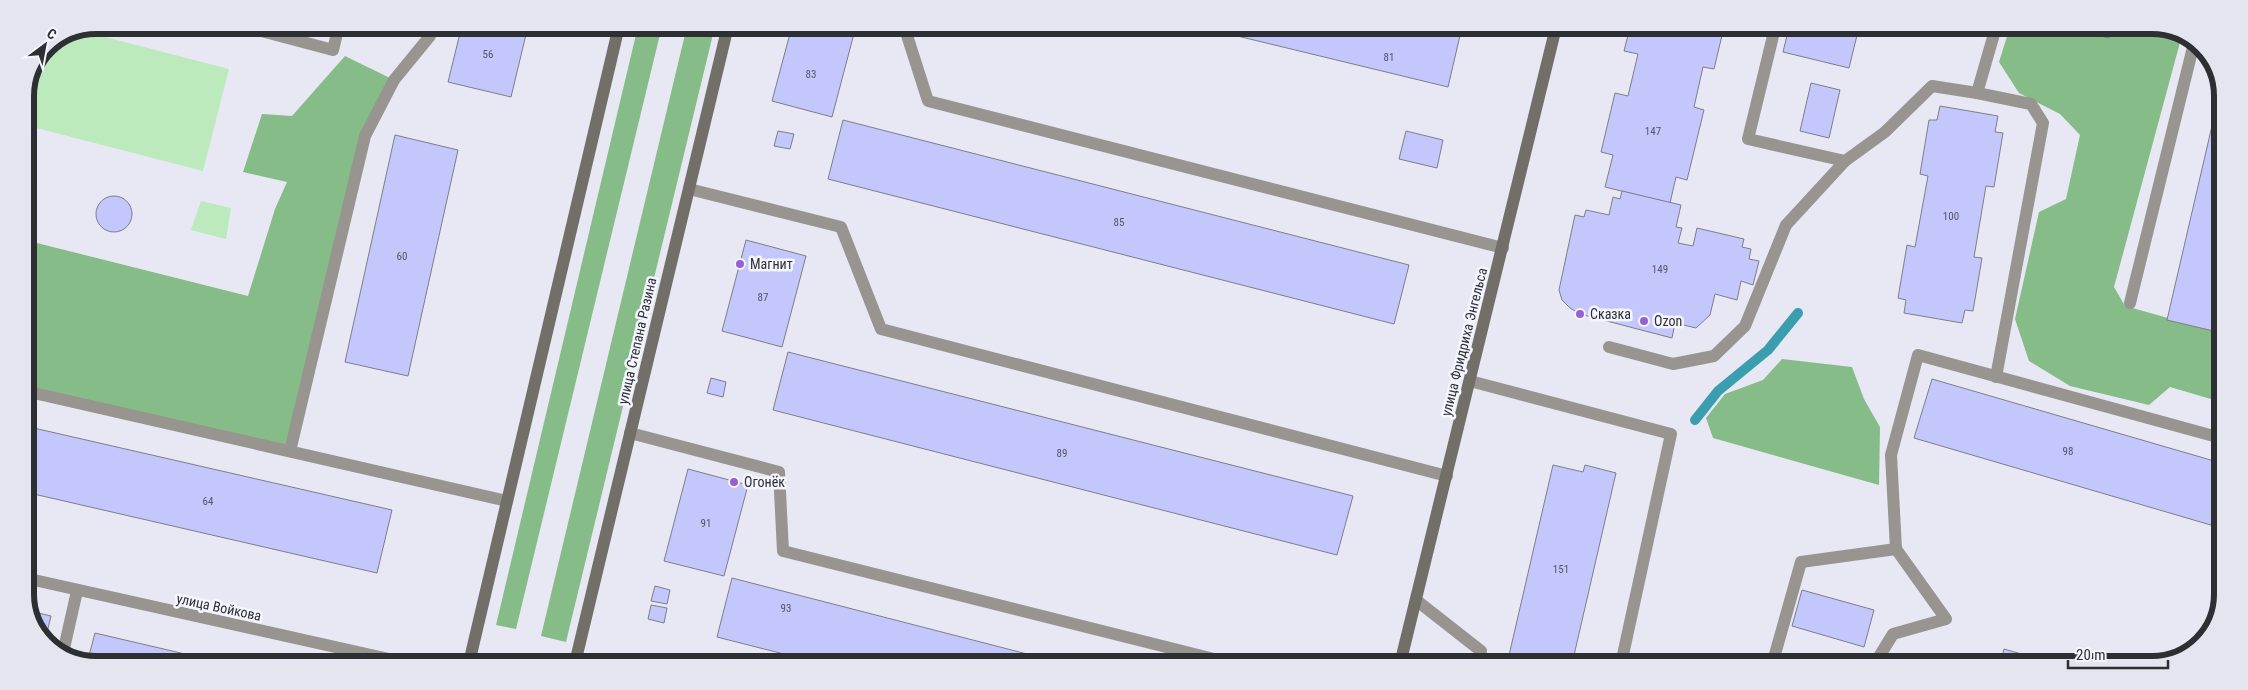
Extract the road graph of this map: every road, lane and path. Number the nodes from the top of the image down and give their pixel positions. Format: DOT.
graph roads {
  1 [pos="273,34"];
  2 [pos="337,34"];
  3 [pos="431,34"];
  4 [pos="617,34"];
  5 [pos="726,34"];
  6 [pos="907,34"];
  7 [pos="1554,34"];
  8 [pos="1774,34"];
  9 [pos="1994,34"];
  10 [pos="2193,49"];
  11 [pos="1977,93"];
  12 [pos="1845,161"];
  13 [pos="689,189"];
  14 [pos="1503,248"];
  15 [pos="2130,303"];
  16 [pos="1608,347"];
  17 [pos="1996,377"];
  18 [pos="1470,382"];
  19 [pos="34,393"];
  20 [pos="630,434"];
  21 [pos="2214,436"];
  22 [pos="290,452"];
  23 [pos="1447,476"];
  24 [pos="507,501"];
  25 [pos="1896,550"];
  26 [pos="34,580"];
  27 [pos="77,591"];
  28 [pos="1416,600"];
  29 [pos="64,648"];
  30 [pos="375,656"];
  31 [pos="471,656"];
  32 [pos="577,656"];
  33 [pos="1202,656"];
  34 [pos="1402,656"];
  35 [pos="1480,656"];
  36 [pos="1623,656"];
  37 [pos="1774,656"];
  38 [pos="1880,656"];
  1 -- 2 [label="street"];
  3 -- 22 [label="street"];
  4 -- 24 [label="main road"];
  5 -- 13 [label="main road, улица Степана Разина"];
  6 -- 14 [label="street"];
  7 -- 14 [label="main road, улица Фридриха Энгельса"];
  8 -- 12 [label="street"];
  9 -- 11 [label="street"];
  10 -- 15 [label="street"];
  11 -- 12 [label="street"];
  11 -- 17 [label="street"];
  12 -- 16 [label="street"];
  13 -- 20 [label="main road, улица Степана Разина"];
  13 -- 23 [label="street"];
  14 -- 18 [label="main road, улица Фридриха Энгельса"];
  17 -- 21 [label="street"];
  17 -- 25 [label="street"];
  18 -- 23 [label="main road, улица Фридриха Энгельса"];
  18 -- 36 [label="street"];
  19 -- 22 [label="street"];
  20 -- 32 [label="main road, улица Степана Разина"];
  20 -- 33 [label="street"];
  22 -- 24 [label="street"];
  23 -- 28 [label="main road, улица Фридриха Энгельса"];
  24 -- 31 [label="main road"];
  25 -- 37 [label="street"];
  25 -- 38 [label="street"];
  26 -- 27 [label="street, улица Войкова"];
  27 -- 29 [label="street"];
  27 -- 30 [label="street, улица Войкова"];
  28 -- 34 [label="main road, улица Фридриха Энгельса"];
  28 -- 35 [label="street"];
}
